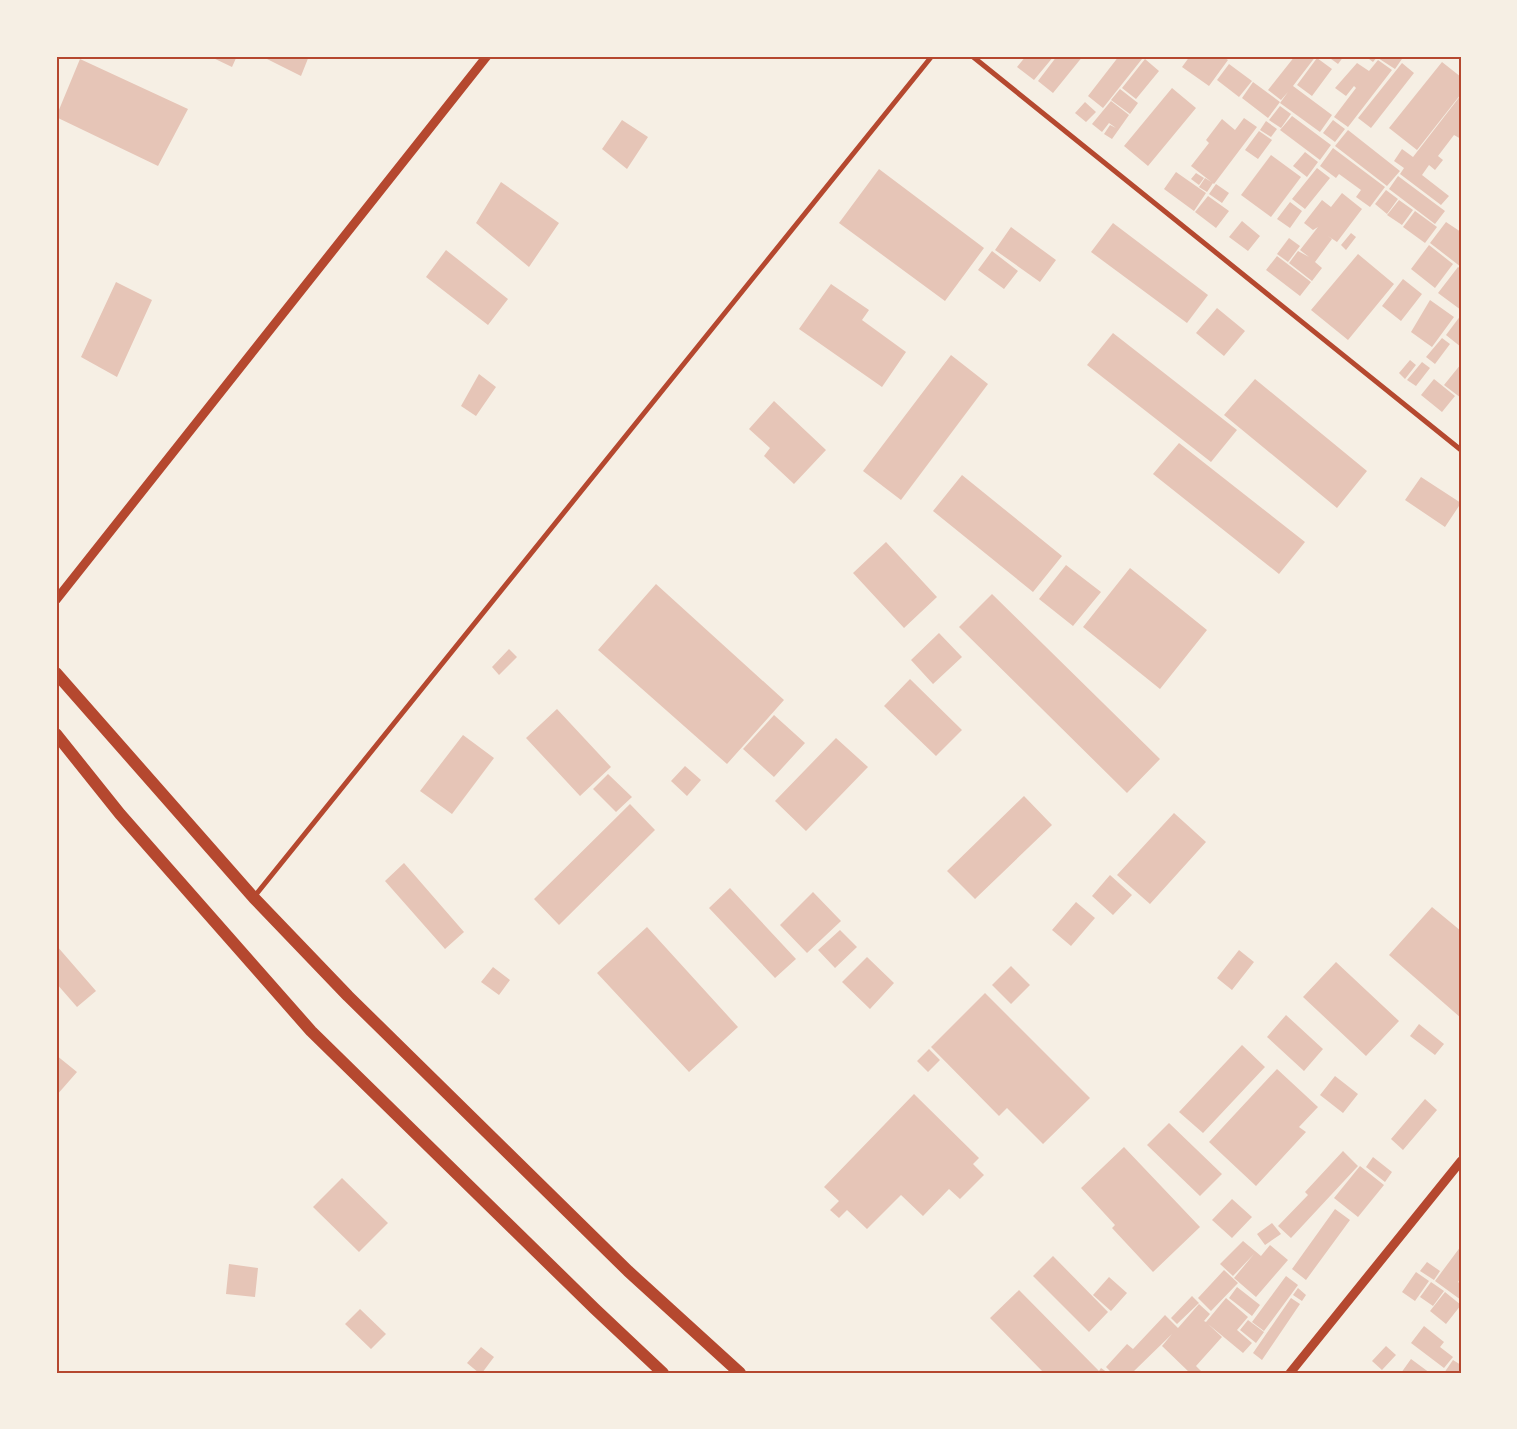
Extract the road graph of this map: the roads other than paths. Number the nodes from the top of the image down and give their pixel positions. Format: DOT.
graph roads {
  1 [pos="487,56"];
  2 [pos="932,56"];
  3 [pos="972,56"];
  4 [pos="1461,450"];
  5 [pos="56,600"];
  6 [pos="56,674"];
  7 [pos="56,734"];
  8 [pos="254,898"];
  9 [pos="1461,1161"];
  10 [pos="663,1373"];
  11 [pos="740,1373"];
  12 [pos="1290,1373"];
  1 -- 5 [label="street"];
  2 -- 8 [label="street"];
  3 -- 4 [label="street"];
  6 -- 8 [label="main road"];
  7 -- 10 [label="main road"];
  8 -- 11 [label="main road"];
  9 -- 12 [label="street"];
}
